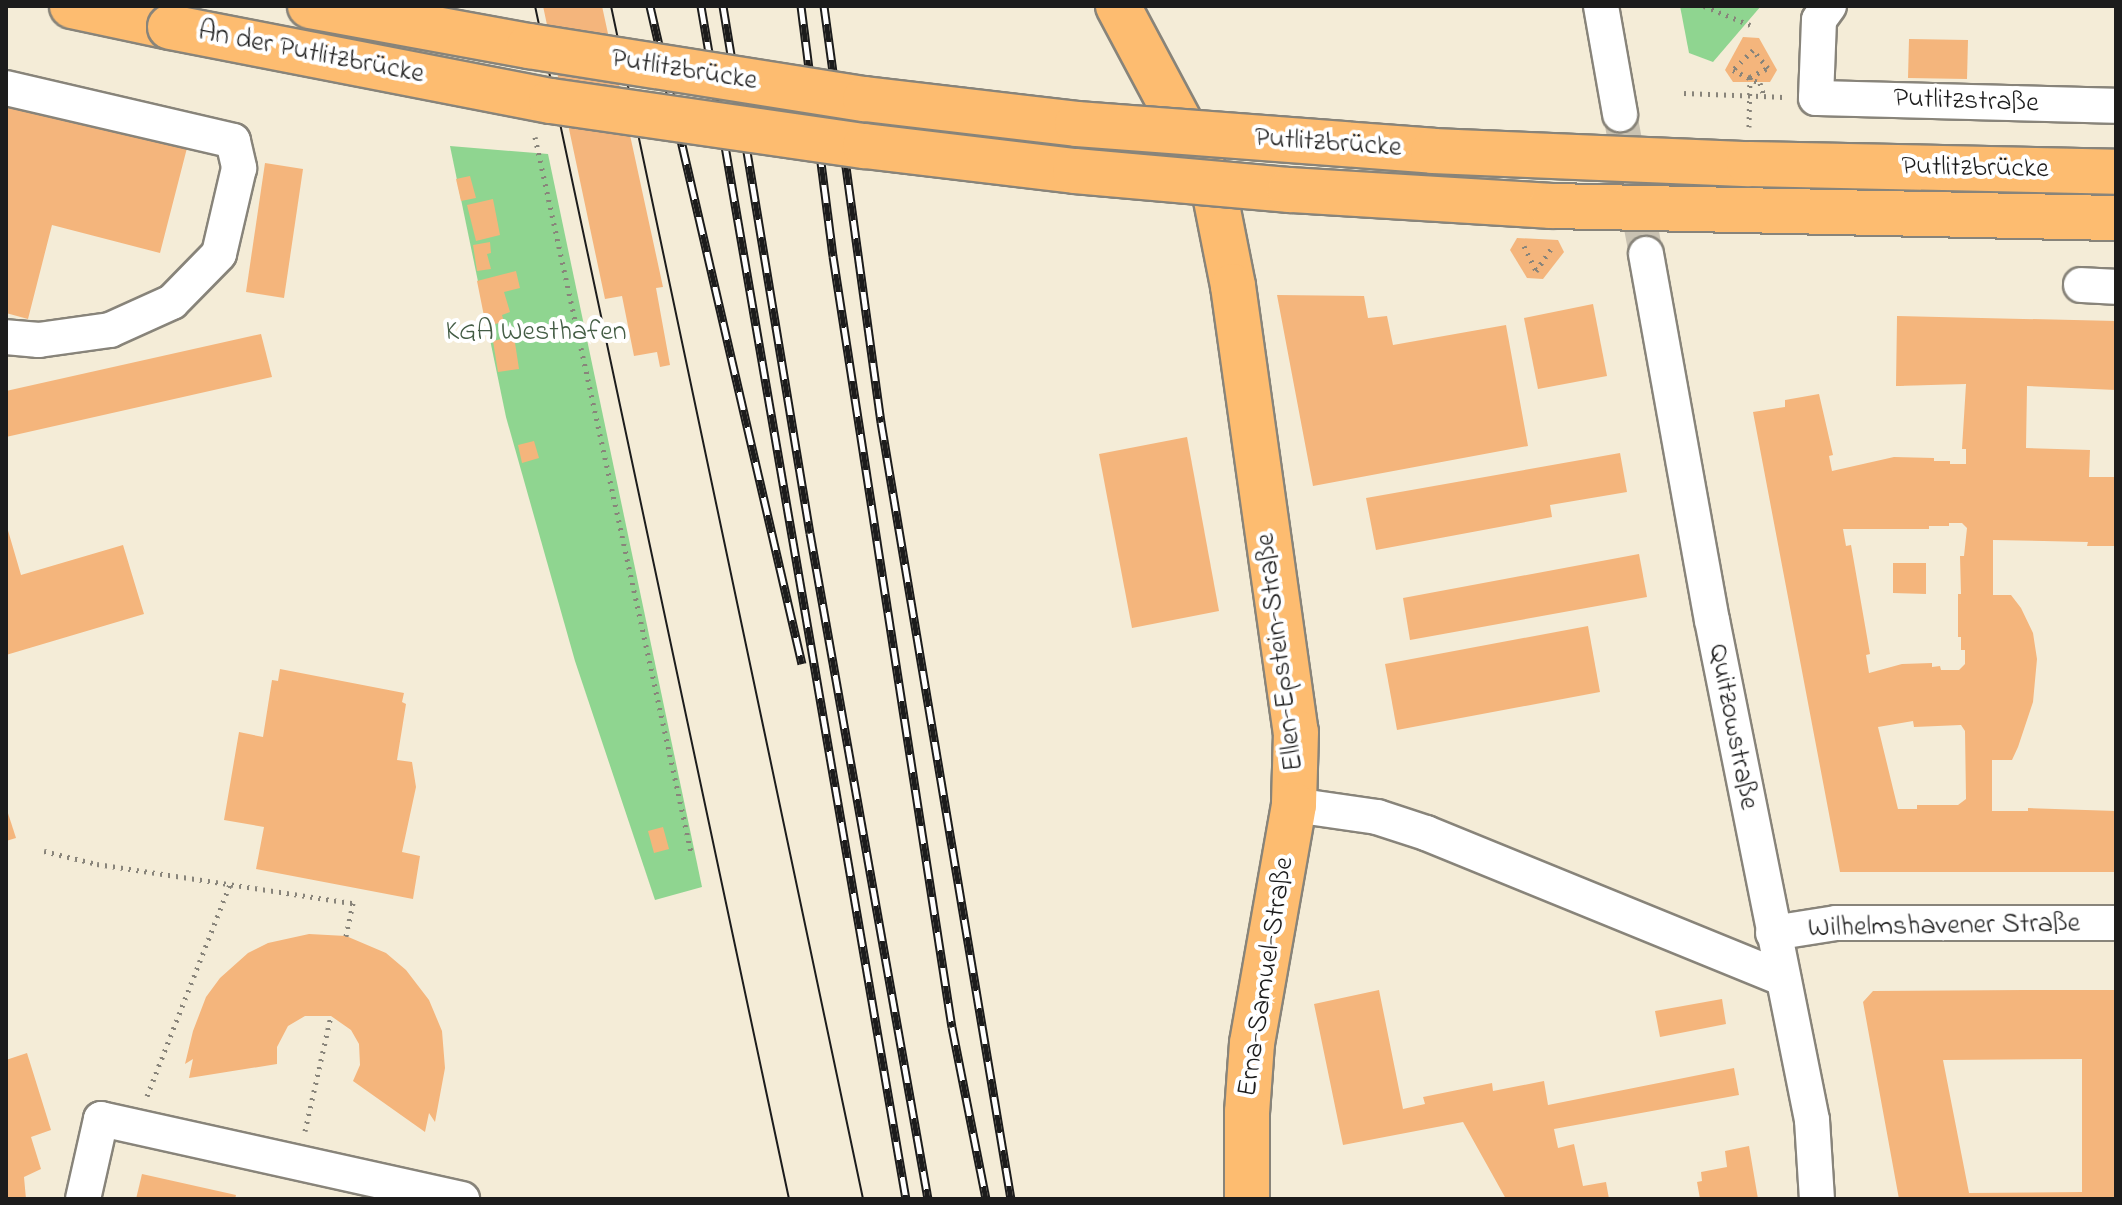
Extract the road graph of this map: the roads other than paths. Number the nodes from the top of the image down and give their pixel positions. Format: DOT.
graph roads {
  1 [pos="72,6"];
  2 [pos="310,6"];
  3 [pos="1118,6"];
  4 [pos="1601,6"];
  5 [pos="1829,6"];
  6 [pos="545,49"];
  7 [pos="6,88"];
  8 [pos="551,101"];
  9 [pos="2116,106"];
  10 [pos="1620,114"];
  11 [pos="2116,172"];
  12 [pos="2116,218"];
  13 [pos="1646,254"];
  14 [pos="2081,285"];
  15 [pos="2116,287"];
  16 [pos="6,337"];
  17 [pos="1294,805"];
  18 [pos="2116,923"];
  19 [pos="1773,933"];
  20 [pos="1783,979"];
  21 [pos="83,1199"];
  22 [pos="462,1199"];
  23 [pos="1247,1199"];
  24 [pos="1817,1199"];
  1 -- 8 [label="main road, An der Putlitzbrücke, bridge"];
  2 -- 6 [label="main road, An der Putlitzbrücke, bridge"];
  3 -- 17 [label="main road, Ellen-Epstein-Straße"];
  4 -- 10 [label="street"];
  5 -- 9 [label="street, Putlitzstraße"];
  6 -- 11 [label="main road, Putlitzbrücke, bridge"];
  7 -- 16 [label="street"];
  8 -- 12 [label="main road, Putlitzbrücke, bridge"];
  13 -- 19 [label="street, Quitzowstraße"];
  14 -- 15 [label="street"];
  17 -- 20 [label="street, Ellen-Epstein-Straße"];
  17 -- 23 [label="main road, Erna-Samuel-Straße"];
  18 -- 19 [label="street, Wilhelmshavener Straße"];
  19 -- 20 [label="street, Quitzowstraße"];
  20 -- 24 [label="street, Quitzowstraße"];
  21 -- 22 [label="street"];
}
